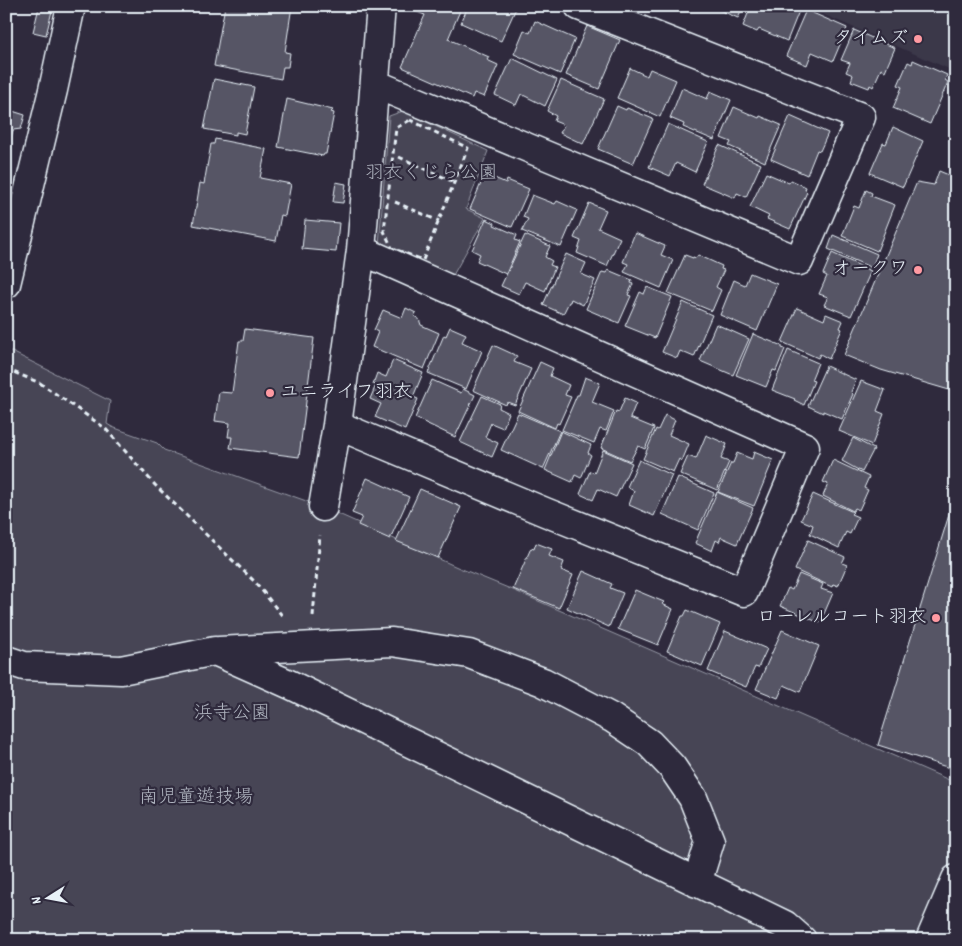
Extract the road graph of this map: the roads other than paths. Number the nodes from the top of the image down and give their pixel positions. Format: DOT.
graph roads {
  1 [pos="71,6"];
  2 [pos="381,6"];
  3 [pos="578,6"];
  4 [pos="375,84"];
  5 [pos="361,250"];
  6 [pos="6,284"];
  7 [pos="337,425"];
  8 [pos="323,507"];
  9 [pos="214,651"];
  10 [pos="6,660"];
  11 [pos="956,879"];
  12 [pos="697,883"];
  13 [pos="802,940"];
  14 [pos="930,940"];
  1 -- 6 [label="street"];
  2 -- 4 [label="street"];
  3 -- 4 [label="street"];
  4 -- 5 [label="street"];
  5 -- 7 [label="street"];
  5 -- 7 [label="street"];
  7 -- 8 [label="street"];
  9 -- 10 [label="street"];
  9 -- 12 [label="street"];
  9 -- 12 [label="street"];
  11 -- 14 [label="street"];
  12 -- 13 [label="street"];
}
